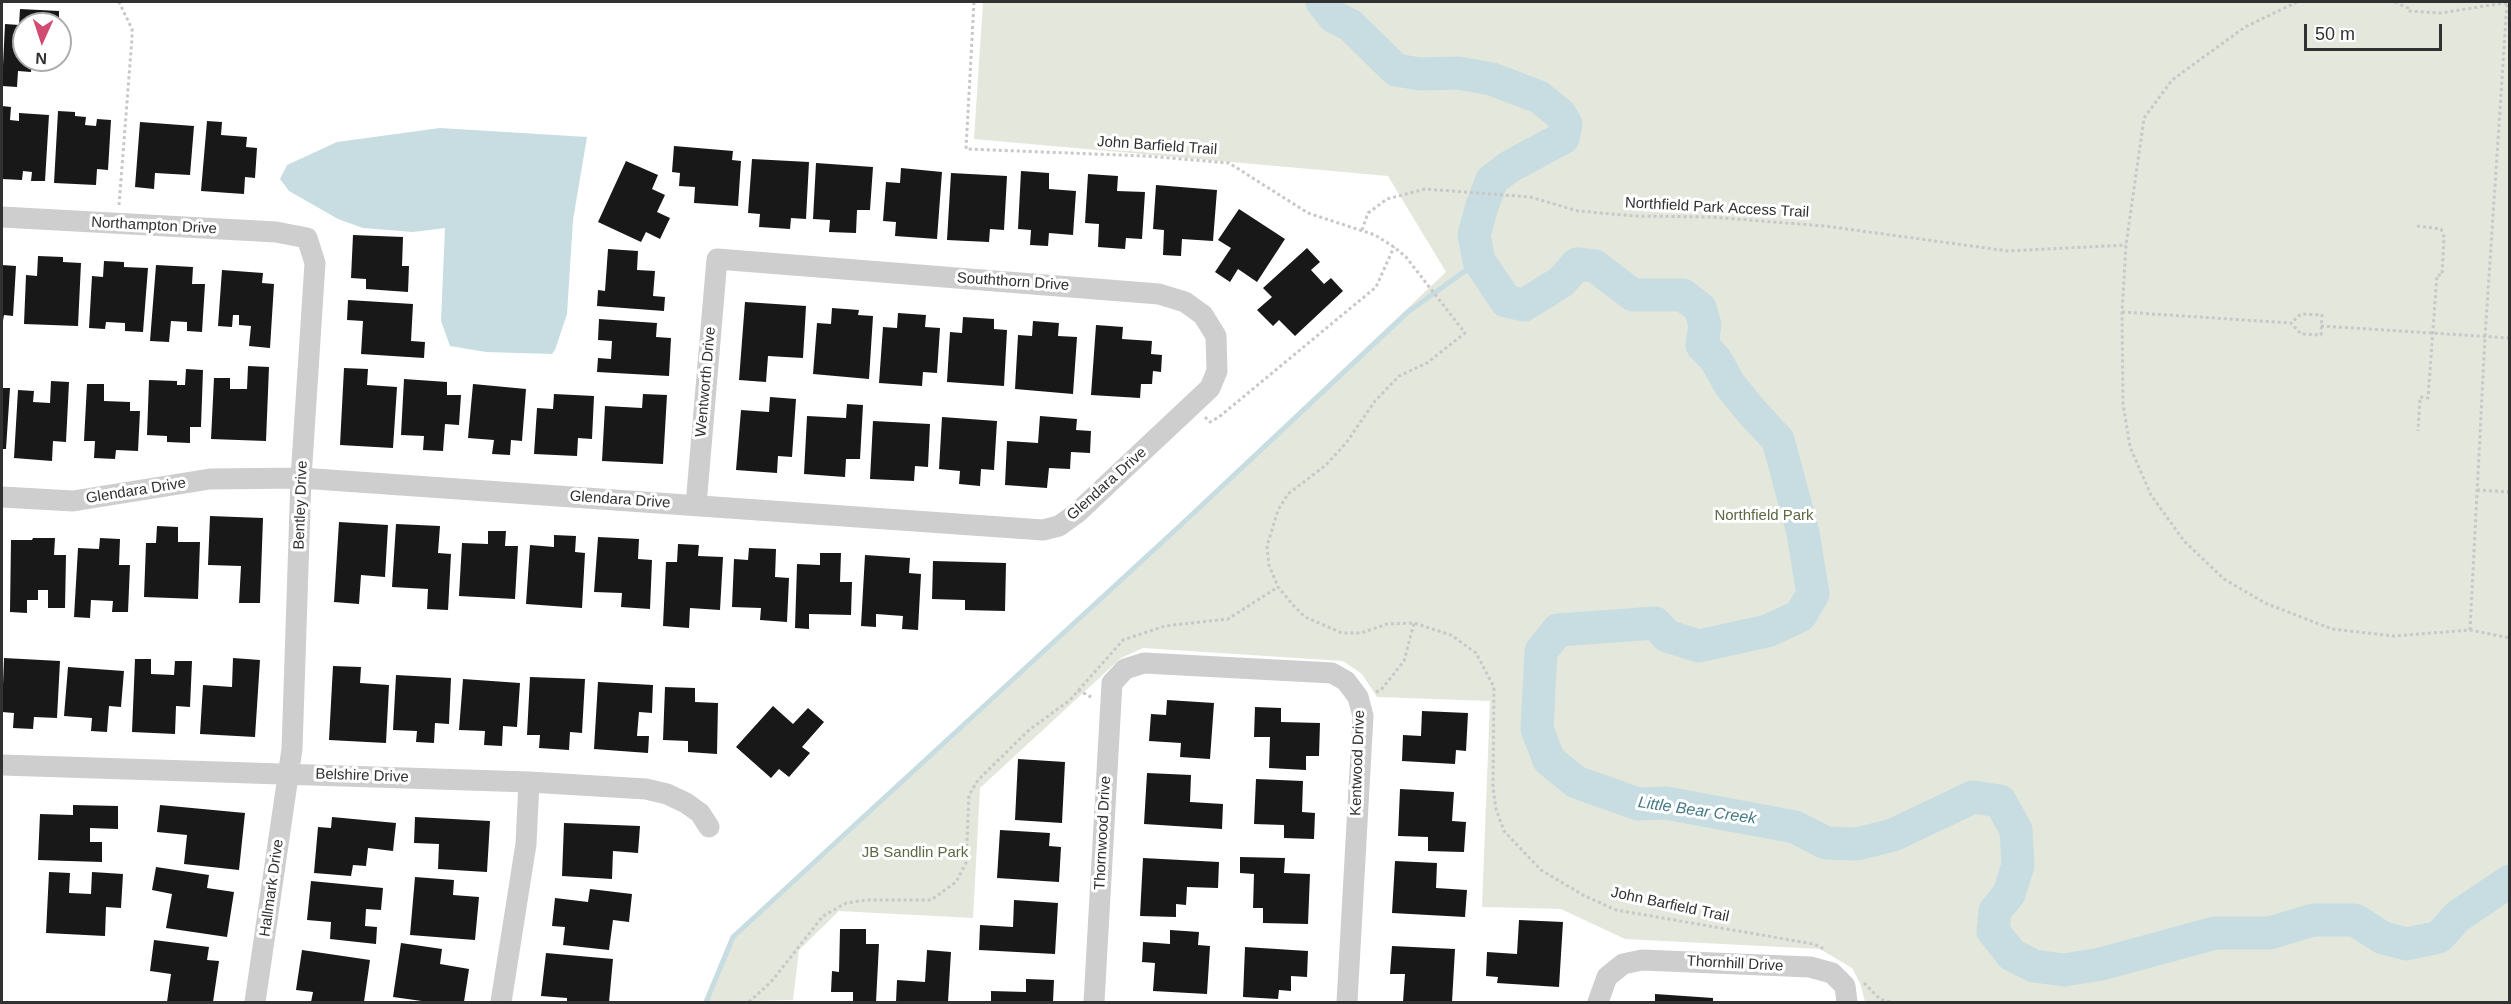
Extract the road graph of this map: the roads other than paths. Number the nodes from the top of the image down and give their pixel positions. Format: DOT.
graph roads {
  1 [pos="2,217"];
  2 [pos="307,238"];
  3 [pos="717,259"];
  4 [pos="1193,404"];
  5 [pos="301,478"];
  6 [pos="2,497"];
  7 [pos="696,505"];
  8 [pos="1125,669"];
  9 [pos="2,765"];
  10 [pos="289,774"];
  11 [pos="529,782"];
  12 [pos="709,827"];
  13 [pos="255,1002"];
  14 [pos="501,1002"];
  15 [pos="1094,1002"];
  16 [pos="1347,1002"];
  17 [pos="1598,1002"];
  18 [pos="1847,1002"];
  1 -- 2 [label="street, Northampton Drive"];
  2 -- 5 [label="street, Bentley Drive"];
  3 -- 4 [label="street, Souththorn Drive"];
  3 -- 7 [label="street, Wentworth Drive"];
  4 -- 7 [label="street, Glendara Drive"];
  5 -- 6 [label="street, Glendara Drive"];
  5 -- 7 [label="street, Glendara Drive"];
  5 -- 10 [label="street, Bentley Drive"];
  8 -- 15 [label="street, Thornwood Drive"];
  8 -- 16 [label="street, Kentwood Drive"];
  9 -- 10 [label="street, Belshire Drive"];
  10 -- 11 [label="street, Belshire Drive"];
  10 -- 13 [label="street, Hallmark Drive"];
  11 -- 12 [label="street, Belshire Drive"];
  11 -- 14 [label="street"];
  17 -- 18 [label="street, Thornhill Drive"];
}
